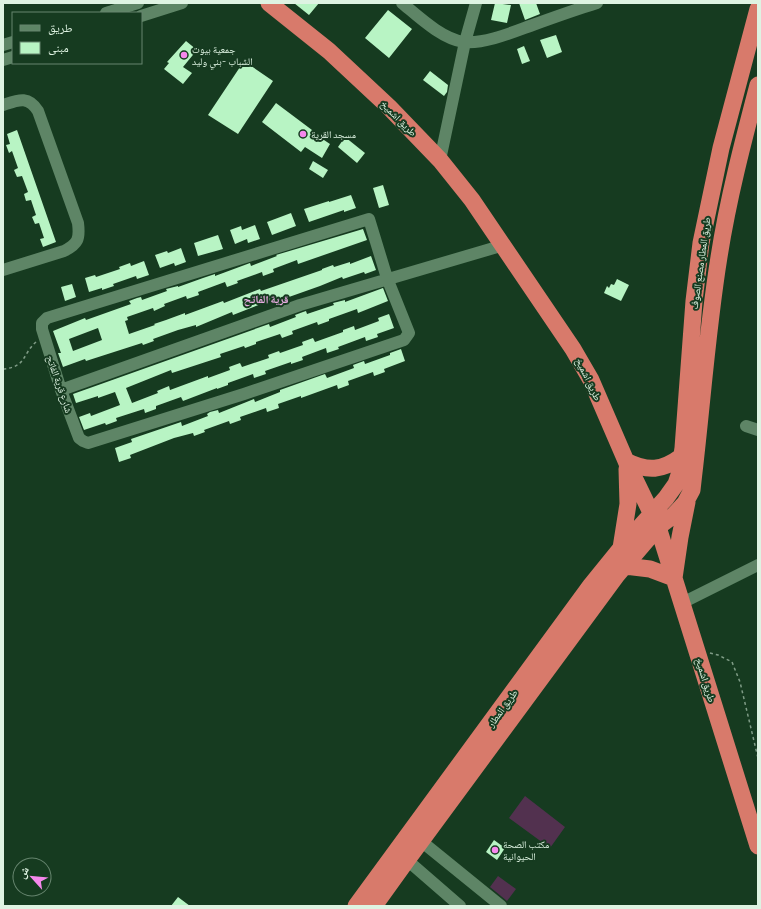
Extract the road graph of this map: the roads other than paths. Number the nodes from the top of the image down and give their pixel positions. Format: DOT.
graph roads {
  1 [pos="138,3"];
  2 [pos="182,3"];
  3 [pos="269,3"];
  4 [pos="402,3"];
  5 [pos="476,3"];
  6 [pos="597,3"];
  7 [pos="579,6"];
  8 [pos="758,10"];
  9 [pos="109,12"];
  10 [pos="142,16"];
  11 [pos="465,42"];
  12 [pos="758,85"];
  13 [pos="3,105"];
  14 [pos="440,160"];
  15 [pos="504,245"];
  16 [pos="3,270"];
  17 [pos="387,278"];
  18 [pos="697,364"];
  19 [pos="61,390"];
  20 [pos="682,456"];
  21 [pos="626,461"];
  22 [pos="689,497"];
  23 [pos="655,521"];
  24 [pos="621,548"];
  25 [pos="758,565"];
  26 [pos="617,568"];
  27 [pos="674,578"];
  28 [pos="682,603"];
  29 [pos="421,841"];
  30 [pos="758,846"];
  31 [pos="407,860"];
  32 [pos="356,906"];
  33 [pos="374,906"];
  34 [pos="460,906"];
  35 [pos="501,906"];
  1 -- 9 [label="street"];
  2 -- 10 [label="street"];
  3 -- 14 [label="highway, طريق اشميخ"];
  4 -- 11 [label="street"];
  5 -- 11 [label="street"];
  6 -- 7 [label="street"];
  7 -- 11 [label="street"];
  8 -- 18 [label="highway, طريق المطار مصنع الصوف"];
  11 -- 14 [label="street"];
  12 -- 18 [label="highway, طريق المطار مصنع الصوف"];
  13 -- 16 [label="street"];
  14 -- 15 [label="highway, طريق اشميخ"];
  15 -- 17 [label="street"];
  15 -- 21 [label="highway, طريق اشميخ"];
  17 -- 19 [label="street"];
  17 -- 19 [label="street, شارع قرية الفاتح"];
  17 -- 19 [label="street, شارع قرية الفاتح"];
  18 -- 20 [label="highway, طريق المطار مصنع الصوف"];
  18 -- 22 [label="highway, طريق المطار مصنع الصوف"];
  20 -- 21 [label="highway"];
  20 -- 23 [label="highway, طريق المطار مصنع الصوف"];
  21 -- 23 [label="highway, طريق اشميخ"];
  21 -- 24 [label="highway"];
  22 -- 23 [label="highway, طريق المطار مصنع الصوف"];
  22 -- 27 [label="highway"];
  23 -- 24 [label="highway, طريق المطار"];
  23 -- 26 [label="highway, طريق المطار"];
  23 -- 27 [label="highway, طريق اشميخ"];
  24 -- 26 [label="highway, طريق المطار"];
  25 -- 28 [label="street"];
  26 -- 27 [label="highway"];
  26 -- 29 [label="highway, طريق المطار"];
  26 -- 32 [label="highway, طريق المطار"];
  27 -- 28 [label="highway, طريق اشميخ"];
  28 -- 30 [label="highway, طريق اشميخ"];
  29 -- 31 [label="highway, طريق المطار"];
  29 -- 35 [label="street"];
  31 -- 33 [label="highway, طريق المطار"];
  31 -- 34 [label="street"];
}
